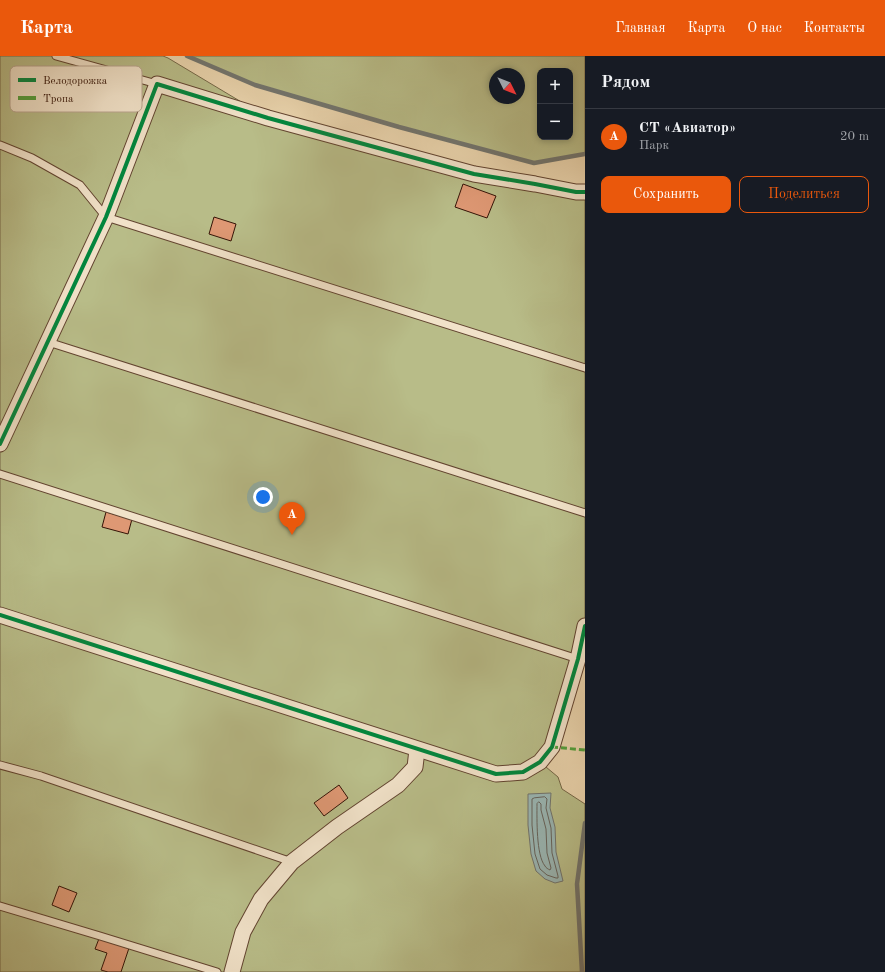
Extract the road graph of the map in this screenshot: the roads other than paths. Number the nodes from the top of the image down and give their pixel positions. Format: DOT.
graph roads {
  1 [pos="56,56"];
  2 [pos="92,66"];
  3 [pos="142,80"];
  4 [pos="157,84"];
  5 [pos="0,145"];
  6 [pos="585,192"];
  7 [pos="106,217"];
  8 [pos="48,342"];
  9 [pos="585,368"];
  10 [pos="0,444"];
  11 [pos="0,474"];
  12 [pos="585,513"];
  13 [pos="0,615"];
  14 [pos="585,626"];
  15 [pos="578,659"];
  16 [pos="417,750"];
  17 [pos="0,765"];
  18 [pos="292,862"];
  19 [pos="0,906"];
  20 [pos="217,972"];
  21 [pos="232,972"];
  1 -- 2 [label="lane"];
  3 -- 4 [label="lane"];
  4 -- 6 [label="street"];
  4 -- 7 [label="street"];
  5 -- 7 [label="lane"];
  7 -- 8 [label="street"];
  7 -- 9 [label="lane"];
  8 -- 10 [label="street"];
  8 -- 12 [label="lane"];
  11 -- 15 [label="lane"];
  13 -- 16 [label="street"];
  14 -- 15 [label="street"];
  15 -- 16 [label="street"];
  16 -- 18 [label="street"];
  17 -- 18 [label="lane"];
  18 -- 21 [label="street"];
  19 -- 20 [label="lane"];
}
